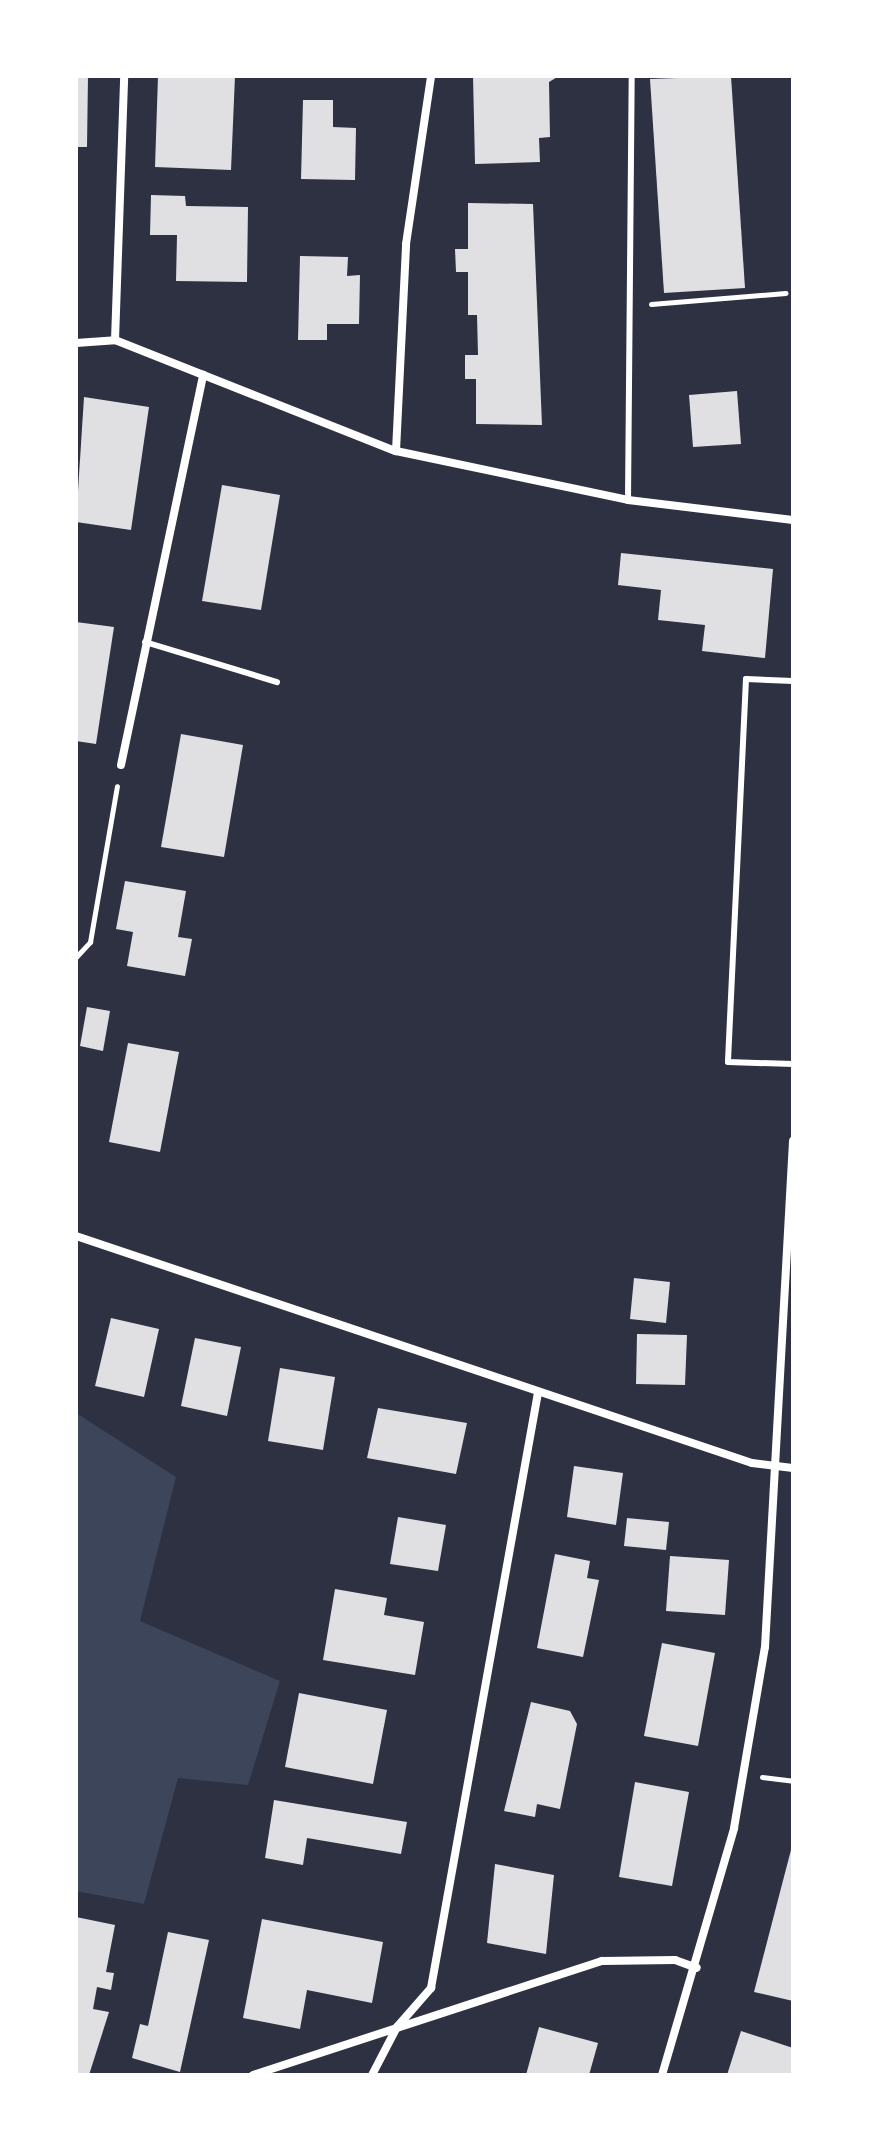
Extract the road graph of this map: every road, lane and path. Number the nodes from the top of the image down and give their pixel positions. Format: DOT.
graph roads {
  1 [pos="124,76"];
  2 [pos="431,76"];
  3 [pos="632,76"];
  4 [pos="786,293"];
  5 [pos="626,307"];
  6 [pos="115,340"];
  7 [pos="76,343"];
  8 [pos="203,375"];
  9 [pos="396,451"];
  10 [pos="628,500"];
  11 [pos="793,520"];
  12 [pos="145,642"];
  13 [pos="793,681"];
  14 [pos="277,682"];
  15 [pos="121,765"];
  16 [pos="76,957"];
  17 [pos="793,1064"];
  18 [pos="793,1141"];
  19 [pos="76,1236"];
  20 [pos="538,1393"];
  21 [pos="776,1466"];
  22 [pos="793,1468"];
  23 [pos="697,1968"];
  24 [pos="397,2027"];
  25 [pos="253,2075"];
  26 [pos="372,2075"];
  27 [pos="662,2075"];
  1 -- 6 [label="street"];
  2 -- 9 [label="street"];
  3 -- 5 [label="lane"];
  4 -- 5 [label="path"];
  5 -- 10 [label="lane"];
  6 -- 7 [label="street"];
  6 -- 8 [label="street"];
  8 -- 9 [label="street"];
  8 -- 12 [label="street"];
  9 -- 10 [label="street"];
  10 -- 11 [label="street"];
  12 -- 14 [label="lane"];
  12 -- 15 [label="street"];
  13 -- 17 [label="lane"];
  15 -- 16 [label="path"];
  18 -- 21 [label="street"];
  19 -- 20 [label="street"];
  20 -- 21 [label="street"];
  20 -- 24 [label="street"];
  21 -- 22 [label="street"];
  21 -- 23 [label="street"];
  23 -- 24 [label="street"];
  23 -- 27 [label="street"];
  24 -- 25 [label="street"];
  24 -- 26 [label="street"];
}
